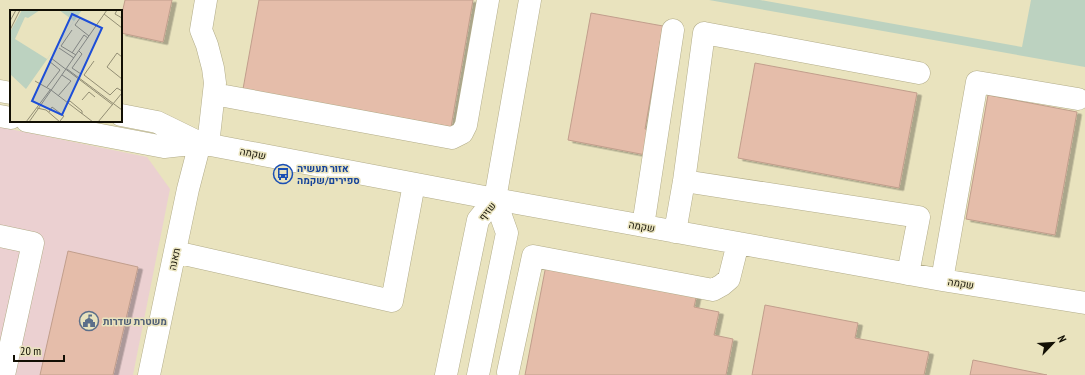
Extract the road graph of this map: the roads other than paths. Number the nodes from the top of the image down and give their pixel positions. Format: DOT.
graph roads {
  1 [pos="206,0"];
  2 [pos="488,0"];
  3 [pos="530,0"];
  4 [pos="673,30"];
  5 [pos="919,73"];
  6 [pos="0,91"];
  7 [pos="10,93"];
  8 [pos="214,94"];
  9 [pos="1078,99"];
  10 [pos="122,115"];
  11 [pos="0,116"];
  12 [pos="10,118"];
  13 [pos="32,122"];
  14 [pos="204,144"];
  15 [pos="684,181"];
  16 [pos="414,184"];
  17 [pos="495,199"];
  18 [pos="643,226"];
  19 [pos="675,232"];
  20 [pos="0,236"];
  21 [pos="738,243"];
  22 [pos="175,252"];
  23 [pos="908,274"];
  24 [pos="942,280"];
  25 [pos="1085,304"];
  26 [pos="154,372"];
  27 [pos="508,372"];
  28 [pos="4,375"];
  29 [pos="446,375"];
  30 [pos="478,375"];
  1 -- 8 [label="street, תאנה"];
  2 -- 8 [label="street"];
  3 -- 17 [label="street"];
  4 -- 18 [label="street"];
  5 -- 15 [label="street"];
  6 -- 7 [label="street"];
  8 -- 14 [label="street, תאנה"];
  9 -- 24 [label="street"];
  10 -- 14 [label="street, שקמה"];
  11 -- 12 [label="street"];
  13 -- 14 [label="street, שקמה"];
  14 -- 16 [label="street, שקמה"];
  14 -- 22 [label="street, תאנה"];
  15 -- 19 [label="street"];
  15 -- 23 [label="street"];
  16 -- 17 [label="street, שקמה"];
  16 -- 22 [label="street"];
  17 -- 18 [label="street, שקמה"];
  17 -- 29 [label="street, שזיף"];
  17 -- 30 [label="street, שזיף"];
  18 -- 19 [label="street, שקמה"];
  19 -- 21 [label="street, שקמה"];
  20 -- 28 [label="street"];
  21 -- 23 [label="street, שקמה"];
  21 -- 27 [label="street"];
  22 -- 26 [label="street, תאנה"];
  23 -- 24 [label="street, שקמה"];
  24 -- 25 [label="street, שקמה"];
}
